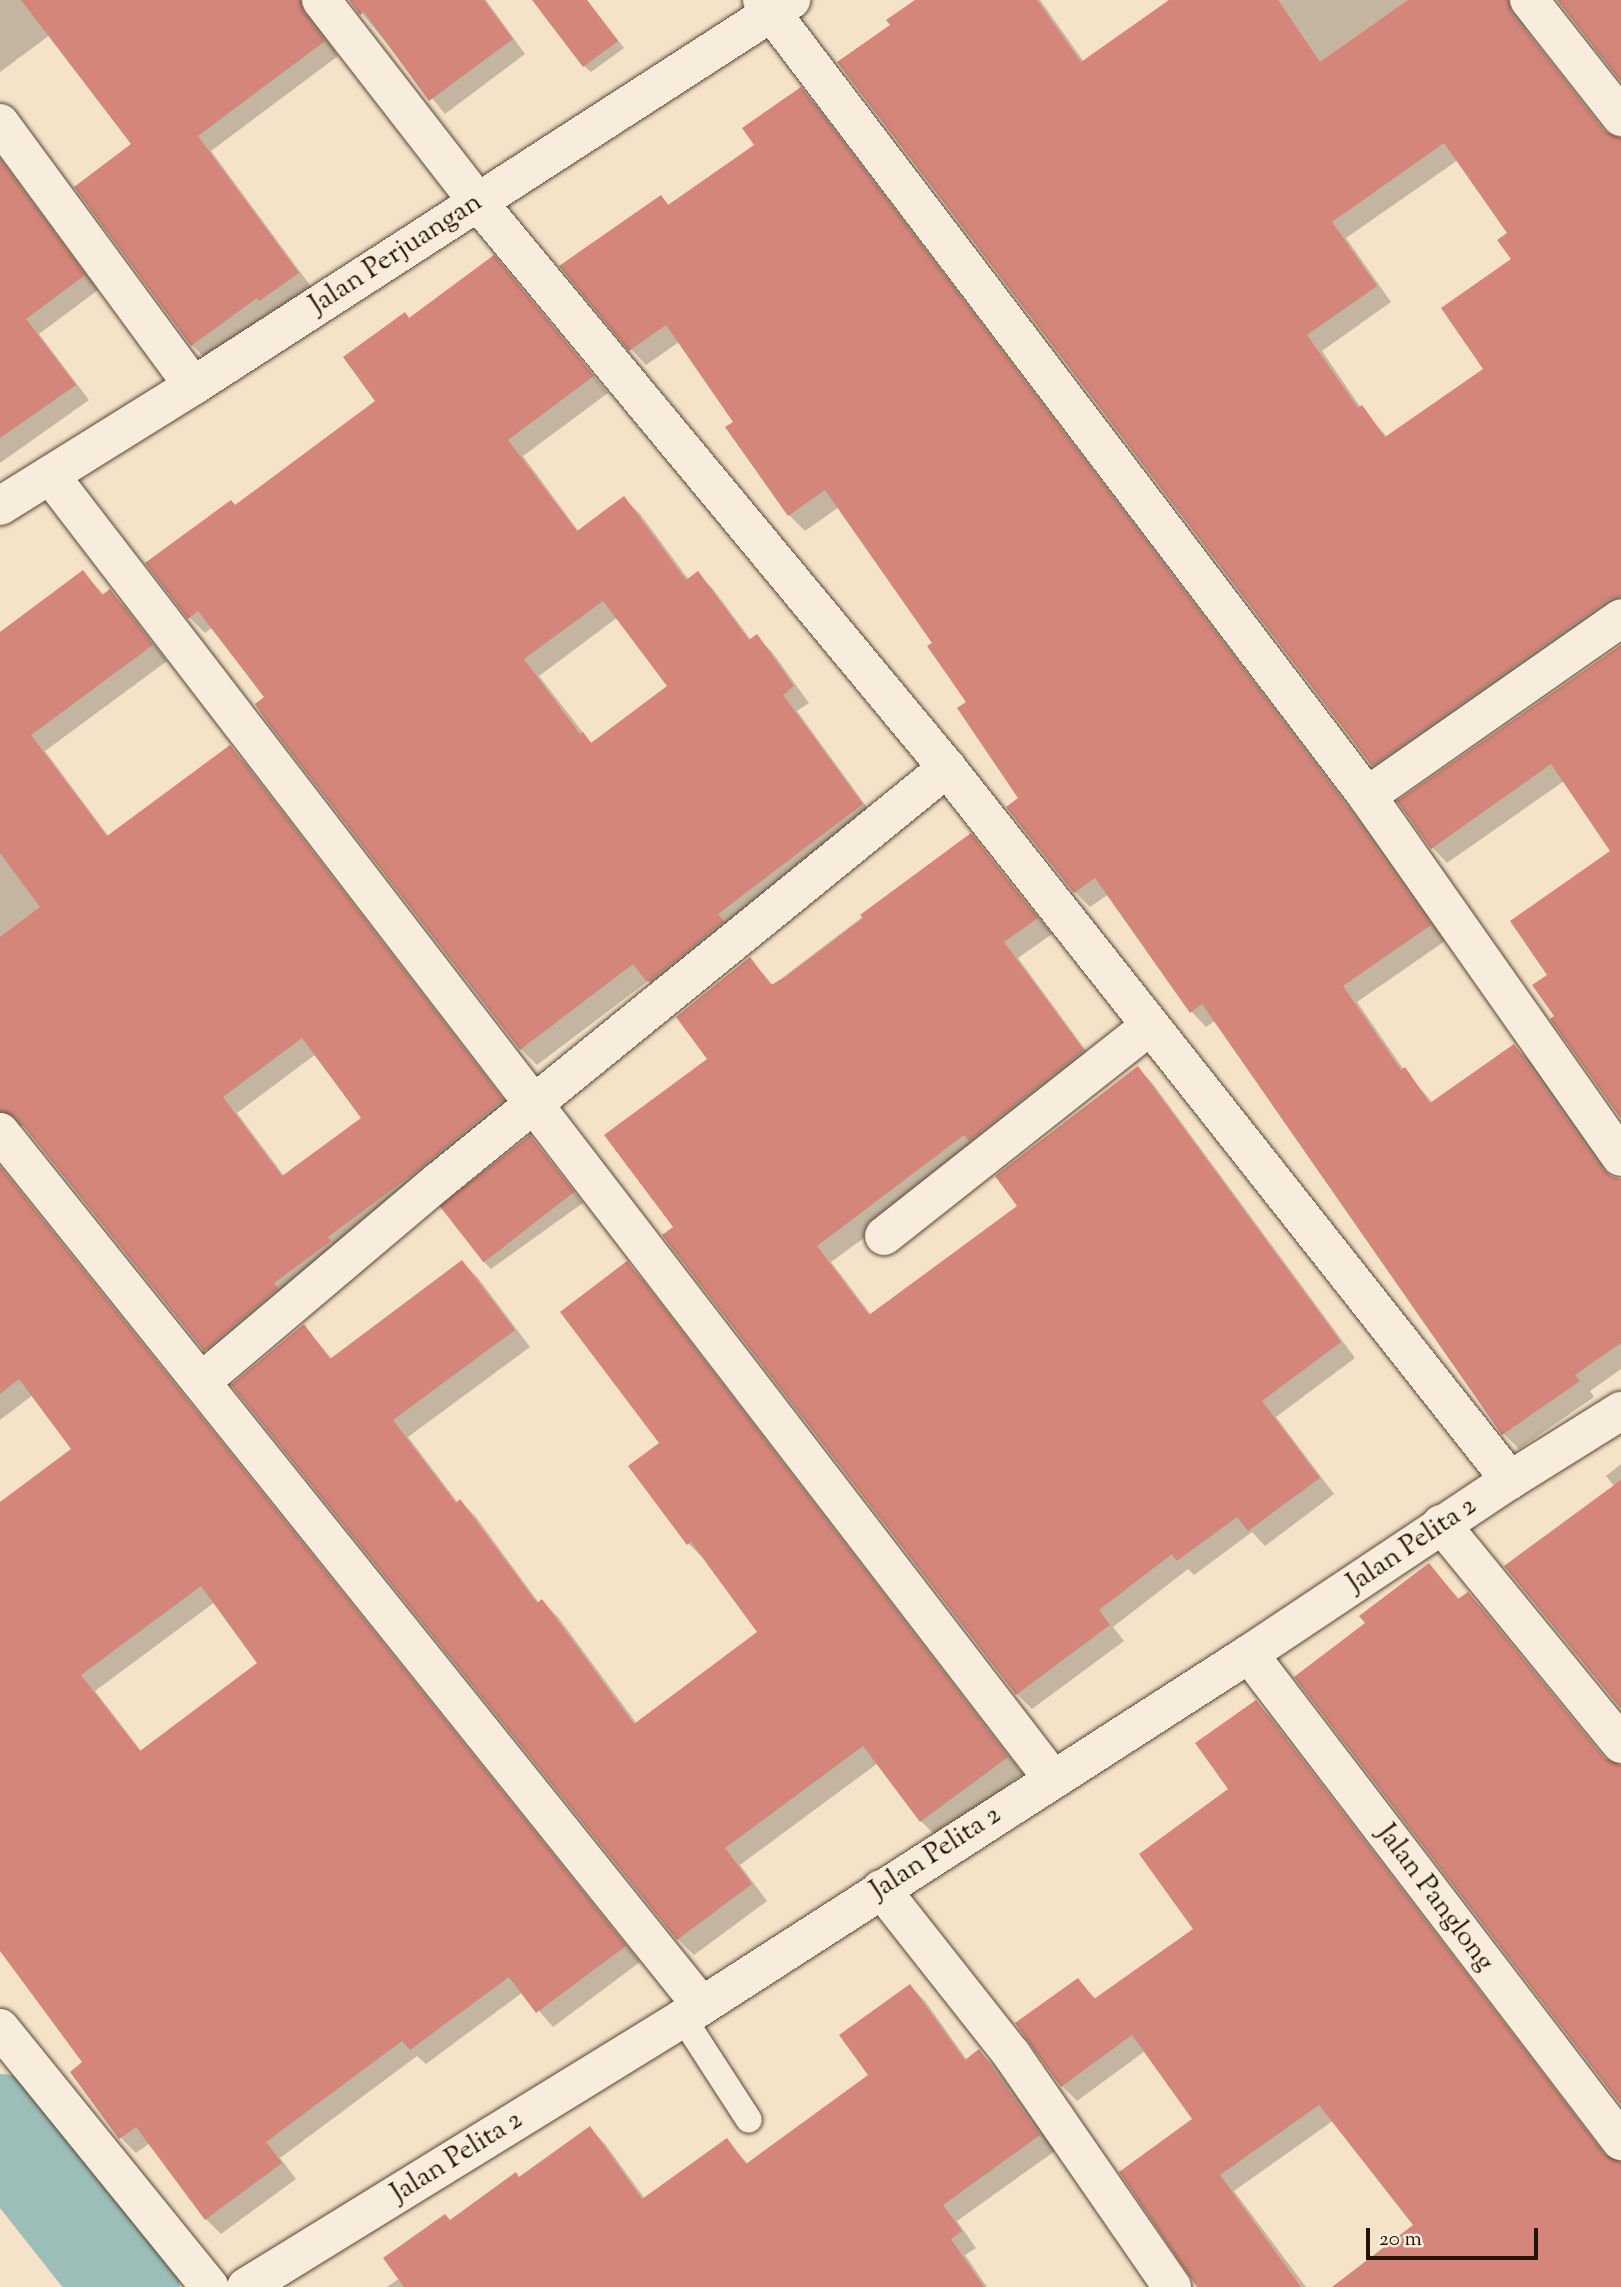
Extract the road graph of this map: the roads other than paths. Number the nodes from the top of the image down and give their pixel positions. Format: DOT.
graph roads {
  1 [pos="321,0"];
  2 [pos="1529,0"];
  3 [pos="774,4"];
  4 [pos="1621,117"];
  5 [pos="0,123"];
  6 [pos="477,201"];
  7 [pos="193,386"];
  8 [pos="50,474"];
  9 [pos="0,506"];
  10 [pos="1621,618"];
  11 [pos="947,768"];
  12 [pos="1367,796"];
  13 [pos="1149,1027"];
  14 [pos="536,1104"];
  15 [pos="0,1132"];
  16 [pos="1621,1157"];
  17 [pos="884,1236"];
  18 [pos="201,1382"];
  19 [pos="1621,1411"];
  20 [pos="1510,1480"];
  21 [pos="1441,1524"];
  22 [pos="1248,1654"];
  23 [pos="1621,1745"];
  24 [pos="1052,1778"];
  25 [pos="881,1889"];
  26 [pos="692,2012"];
  27 [pos="0,2028"];
  28 [pos="750,2120"];
  29 [pos="1621,2141"];
  30 [pos="210,2287"];
  31 [pos="246,2287"];
  32 [pos="1172,2287"];
  1 -- 6 [label="street"];
  2 -- 4 [label="street"];
  3 -- 6 [label="street, Jalan Perjuangan"];
  3 -- 12 [label="street"];
  5 -- 7 [label="street"];
  6 -- 7 [label="street, Jalan Perjuangan"];
  6 -- 11 [label="street"];
  7 -- 8 [label="street, Jalan Perjuangan"];
  8 -- 9 [label="street, Jalan Perjuangan"];
  8 -- 14 [label="street"];
  10 -- 12 [label="street"];
  11 -- 13 [label="street"];
  11 -- 14 [label="street"];
  12 -- 16 [label="street"];
  13 -- 17 [label="street"];
  13 -- 20 [label="street"];
  14 -- 18 [label="street"];
  14 -- 24 [label="street"];
  15 -- 18 [label="street"];
  18 -- 26 [label="street"];
  19 -- 20 [label="street, Jalan Pelita 2"];
  20 -- 21 [label="street, Jalan Pelita 2"];
  21 -- 22 [label="street, Jalan Pelita 2"];
  21 -- 23 [label="street"];
  22 -- 24 [label="street, Jalan Pelita 2"];
  22 -- 29 [label="street, Jalan Panglong"];
  24 -- 25 [label="street, Jalan Pelita 2"];
  25 -- 26 [label="street, Jalan Pelita 2"];
  25 -- 32 [label="street"];
  26 -- 28 [label="lane"];
  26 -- 31 [label="street, Jalan Pelita 2"];
  27 -- 30 [label="street"];
}
